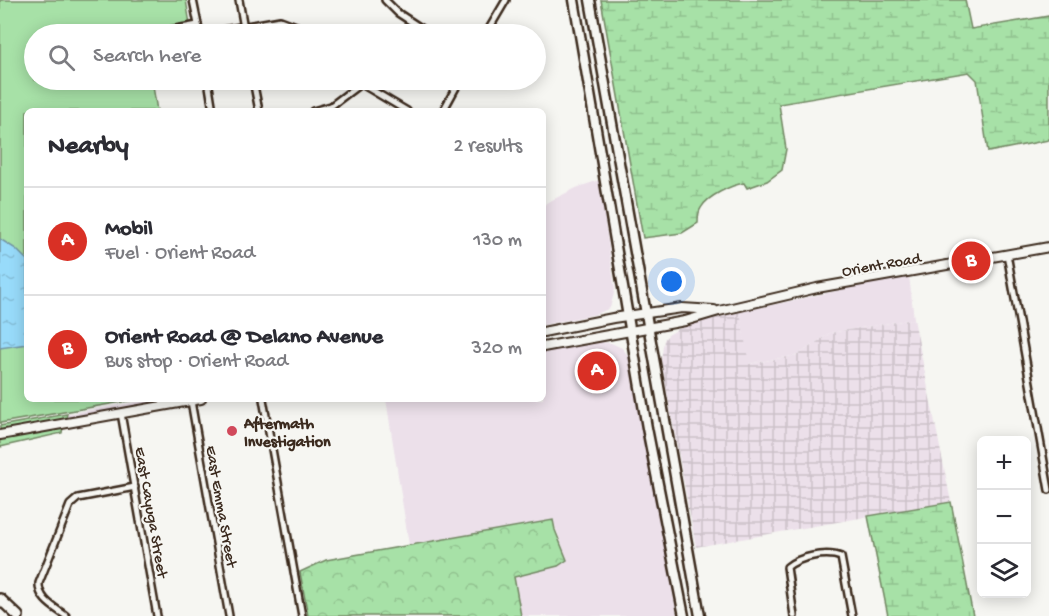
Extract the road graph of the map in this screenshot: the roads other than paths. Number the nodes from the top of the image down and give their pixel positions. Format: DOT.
graph roads {
  1 [pos="193,0"];
  2 [pos="239,0"];
  3 [pos="385,0"];
  4 [pos="507,0"];
  5 [pos="574,0"];
  6 [pos="590,0"];
  7 [pos="198,24"];
  8 [pos="243,24"];
  9 [pos="259,24"];
  10 [pos="290,24"];
  11 [pos="415,24"];
  12 [pos="492,24"];
  13 [pos="210,90"];
  14 [pos="256,90"];
  15 [pos="349,90"];
  16 [pos="372,90"];
  17 [pos="455,90"];
  18 [pos="213,108"];
  19 [pos="259,108"];
  20 [pos="324,108"];
  21 [pos="402,108"];
  22 [pos="445,108"];
  23 [pos="1049,247"];
  24 [pos="1007,254"];
  25 [pos="719,311"];
  26 [pos="644,314"];
  27 [pos="628,316"];
  28 [pos="647,328"];
  29 [pos="546,331"];
  30 [pos="631,331"];
  31 [pos="546,346"];
  32 [pos="185,402"];
  33 [pos="191,402"];
  34 [pos="264,402"];
  35 [pos="122,413"];
  36 [pos="0,435"];
  37 [pos="1049,438"];
  38 [pos="1040,440"];
  39 [pos="135,487"];
  40 [pos="1049,490"];
  41 [pos="0,599"];
  42 [pos="18,616"];
  43 [pos="66,616"];
  44 [pos="157,616"];
  45 [pos="229,616"];
  46 [pos="302,616"];
  47 [pos="684,616"];
  48 [pos="700,616"];
  49 [pos="794,616"];
  50 [pos="852,616"];
  1 -- 7 [label="street"];
  2 -- 8 [label="street"];
  3 -- 11 [label="street"];
  4 -- 12 [label="street"];
  5 -- 27 [label="main road"];
  6 -- 26 [label="main road"];
  9 -- 10 [label="street"];
  13 -- 18 [label="street"];
  14 -- 19 [label="street"];
  15 -- 20 [label="street"];
  16 -- 21 [label="street"];
  17 -- 22 [label="street"];
  23 -- 24 [label="street, Orient Road"];
  24 -- 25 [label="street, Orient Road"];
  24 -- 38 [label="street"];
  25 -- 26 [label="street, Orient Road"];
  25 -- 28 [label="street, Orient Road"];
  26 -- 27 [label="street, Orient Road"];
  26 -- 28 [label="main road"];
  27 -- 29 [label="street, Orient Road"];
  27 -- 30 [label="main road"];
  28 -- 30 [label="street, Orient Road"];
  28 -- 48 [label="main road"];
  30 -- 31 [label="street, Orient Road"];
  30 -- 47 [label="main road"];
  32 -- 35 [label="street"];
  33 -- 45 [label="street, East Emma Street"];
  34 -- 46 [label="street"];
  35 -- 36 [label="street"];
  35 -- 39 [label="street, East Cayuga Street"];
  37 -- 38 [label="street"];
  38 -- 40 [label="street"];
  39 -- 43 [label="street"];
  39 -- 44 [label="street, East Cayuga Street"];
  41 -- 42 [label="highway"];
  49 -- 50 [label="street"];
}
